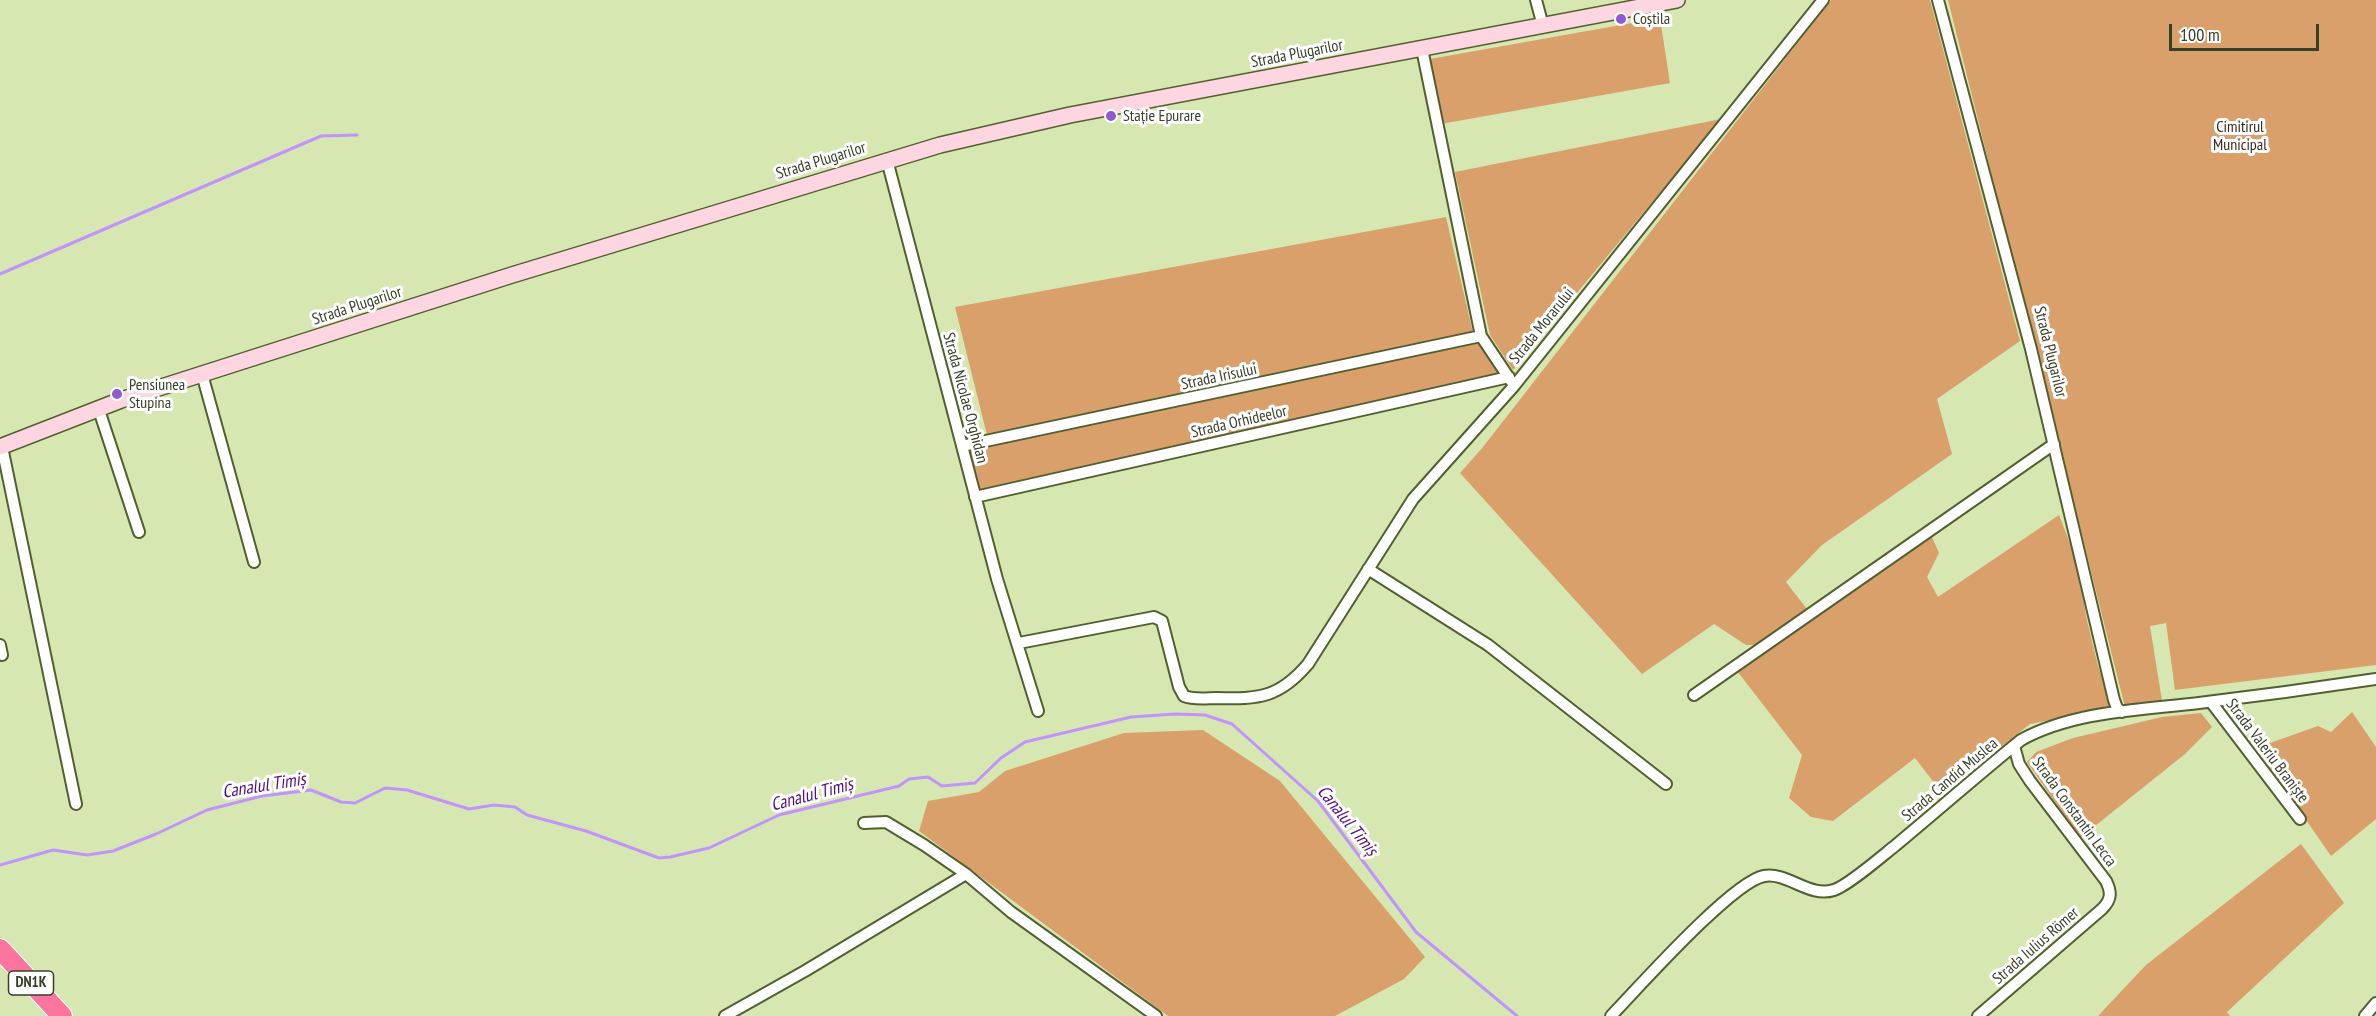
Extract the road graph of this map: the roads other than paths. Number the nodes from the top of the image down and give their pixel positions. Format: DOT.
graph roads {
  1 [pos="1536,0"];
  2 [pos="1677,0"];
  3 [pos="1823,0"];
  4 [pos="1938,0"];
  5 [pos="1627,5"];
  6 [pos="1543,26"];
  7 [pos="1422,49"];
  8 [pos="887,160"];
  9 [pos="1481,336"];
  10 [pos="202,374"];
  11 [pos="1511,381"];
  12 [pos="98,407"];
  13 [pos="2054,444"];
  14 [pos="962,446"];
  15 [pos="1,447"];
  16 [pos="975,497"];
  17 [pos="139,532"];
  18 [pos="254,562"];
  19 [pos="1368,569"];
  20 [pos="1019,643"];
  21 [pos="2376,679"];
  22 [pos="1694,695"];
  23 [pos="2211,702"];
  24 [pos="1038,711"];
  25 [pos="2122,712"];
  26 [pos="2014,746"];
  27 [pos="1666,784"];
  28 [pos="76,804"];
  29 [pos="2300,819"];
  30 [pos="864,823"];
  31 [pos="966,874"];
  32 [pos="2110,896"];
  33 [pos="0,950"];
  34 [pos="0,970"];
  35 [pos="2376,1004"];
  36 [pos="45,1016"];
  37 [pos="62,1016"];
  38 [pos="725,1016"];
  39 [pos="1156,1016"];
  40 [pos="1611,1016"];
  41 [pos="1978,1016"];
  42 [pos="2365,1016"];
  1 -- 6 [label="street"];
  2 -- 5 [label="street, Strada Plugarilor"];
  3 -- 11 [label="street, Strada Morarului"];
  4 -- 13 [label="street, Strada Plugarilor"];
  5 -- 6 [label="street, Strada Plugarilor"];
  6 -- 7 [label="street, Strada Plugarilor"];
  7 -- 8 [label="street, Strada Plugarilor"];
  7 -- 9 [label="street"];
  8 -- 10 [label="street, Strada Plugarilor"];
  8 -- 14 [label="street, Strada Nicolae Orghidan"];
  9 -- 11 [label="street"];
  9 -- 14 [label="street, Strada Irisului"];
  10 -- 12 [label="street, Strada Plugarilor"];
  10 -- 18 [label="street"];
  11 -- 16 [label="street, Strada Orhideelor"];
  11 -- 19 [label="street, Strada Morarului"];
  12 -- 15 [label="street, Strada Plugarilor"];
  12 -- 17 [label="street"];
  13 -- 22 [label="street"];
  13 -- 25 [label="street, Strada Plugarilor"];
  14 -- 16 [label="street, Strada Nicolae Orghidan"];
  15 -- 28 [label="street"];
  16 -- 20 [label="street, Strada Nicolae Orghidan"];
  19 -- 20 [label="street, Strada Morarului"];
  19 -- 27 [label="street"];
  20 -- 24 [label="street, Strada Nicolae Orghidan"];
  21 -- 23 [label="street, Strada Candid Muslea"];
  23 -- 25 [label="street, Strada Candid Muslea"];
  23 -- 29 [label="street, Strada Valeriu Braniște"];
  25 -- 26 [label="street, Strada Candid Muslea"];
  26 -- 32 [label="street, Strada Constantin Lecca"];
  26 -- 40 [label="street, Strada Candid Muslea"];
  30 -- 31 [label="street"];
  31 -- 38 [label="street"];
  31 -- 39 [label="street"];
  32 -- 41 [label="street, Strada Iulius Römer"];
  33 -- 37 [label="highway, DN1K"];
  34 -- 36 [label="highway, DN1K"];
  35 -- 42 [label="street"];
}
